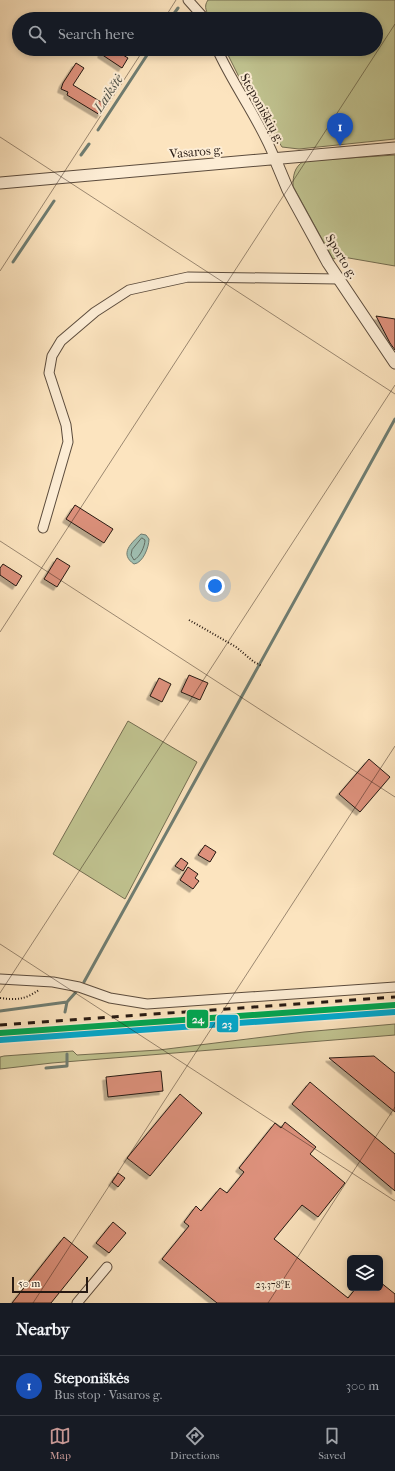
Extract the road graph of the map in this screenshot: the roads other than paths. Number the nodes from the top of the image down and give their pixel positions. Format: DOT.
graph roads {
  1 [pos="188,0"];
  2 [pos="199,12"];
  3 [pos="220,56"];
  4 [pos="395,148"];
  5 [pos="275,159"];
  6 [pos="0,183"];
  7 [pos="339,279"];
  8 [pos="395,363"];
  9 [pos="43,528"];
  10 [pos="0,979"];
  11 [pos="395,987"];
  12 [pos="107,1267"];
  13 [pos="77,1303"];
  1 -- 2 [label="street"];
  3 -- 5 [label="street, Steponiškių g."];
  4 -- 5 [label="street, Vasaros g."];
  5 -- 6 [label="street, Vasaros g."];
  5 -- 7 [label="street, Sporto g."];
  7 -- 8 [label="street, Sporto g."];
  7 -- 9 [label="street"];
  10 -- 11 [label="street"];
  12 -- 13 [label="street"];
}
